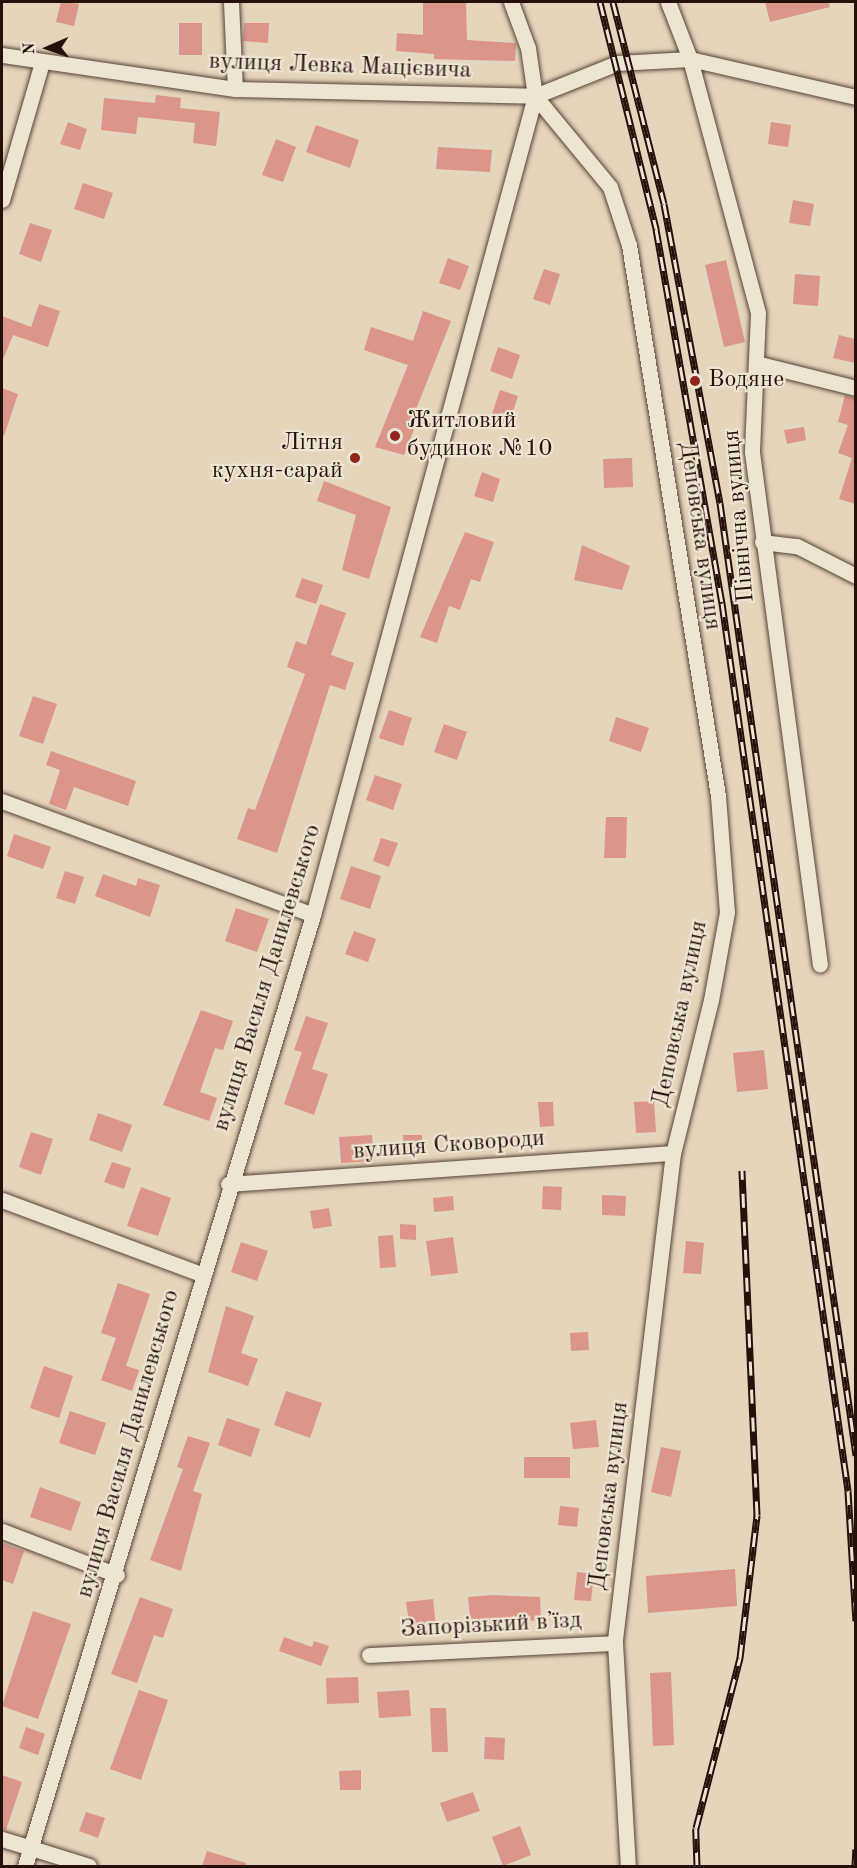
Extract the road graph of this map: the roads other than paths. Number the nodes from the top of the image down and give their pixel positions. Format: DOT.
graph roads {
  1 [pos="231,2"];
  2 [pos="511,2"];
  3 [pos="668,2"];
  4 [pos="2,55"];
  5 [pos="690,59"];
  6 [pos="42,62"];
  7 [pos="235,89"];
  8 [pos="535,96"];
  9 [pos="855,97"];
  10 [pos="2,200"];
  11 [pos="756,363"];
  12 [pos="855,388"];
  13 [pos="762,542"];
  14 [pos="855,576"];
  15 [pos="2,801"];
  16 [pos="313,915"];
  17 [pos="820,965"];
  18 [pos="673,1153"];
  19 [pos="228,1185"];
  20 [pos="2,1200"];
  21 [pos="201,1274"];
  22 [pos="2,1532"];
  23 [pos="117,1575"];
  24 [pos="615,1643"];
  25 [pos="369,1655"];
  26 [pos="2,1839"];
  27 [pos="31,1848"];
  28 [pos="25,1866"];
  29 [pos="89,1866"];
  30 [pos="628,1866"];
  1 -- 7 [label="street"];
  2 -- 8 [label="street"];
  3 -- 5 [label="street, Північна вулиця"];
  4 -- 6 [label="street, вулиця Левка Мацієвича"];
  5 -- 8 [label="street"];
  5 -- 9 [label="street"];
  5 -- 11 [label="street, Північна вулиця"];
  6 -- 7 [label="street, вулиця Левка Мацієвича"];
  6 -- 10 [label="street"];
  7 -- 8 [label="street, вулиця Левка Мацієвича"];
  8 -- 16 [label="street, вулиця Василя Данилевського"];
  8 -- 18 [label="street, Деповська вулиця"];
  11 -- 12 [label="street"];
  11 -- 13 [label="street, Північна вулиця"];
  13 -- 14 [label="street"];
  13 -- 17 [label="street, Північна вулиця"];
  15 -- 16 [label="street"];
  16 -- 19 [label="street, вулиця Василя Данилевського"];
  18 -- 19 [label="street, вулиця Сковороди"];
  18 -- 24 [label="street, Деповська вулиця"];
  19 -- 21 [label="street, вулиця Василя Данилевського"];
  20 -- 21 [label="street"];
  21 -- 23 [label="street, вулиця Василя Данилевського"];
  22 -- 23 [label="street"];
  23 -- 27 [label="street, вулиця Василя Данилевського"];
  24 -- 25 [label="street, Запорізький вʼїзд"];
  24 -- 30 [label="street, Деповська вулиця"];
  26 -- 27 [label="street"];
  27 -- 28 [label="street, вулиця Василя Данилевського"];
  27 -- 29 [label="street"];
}
